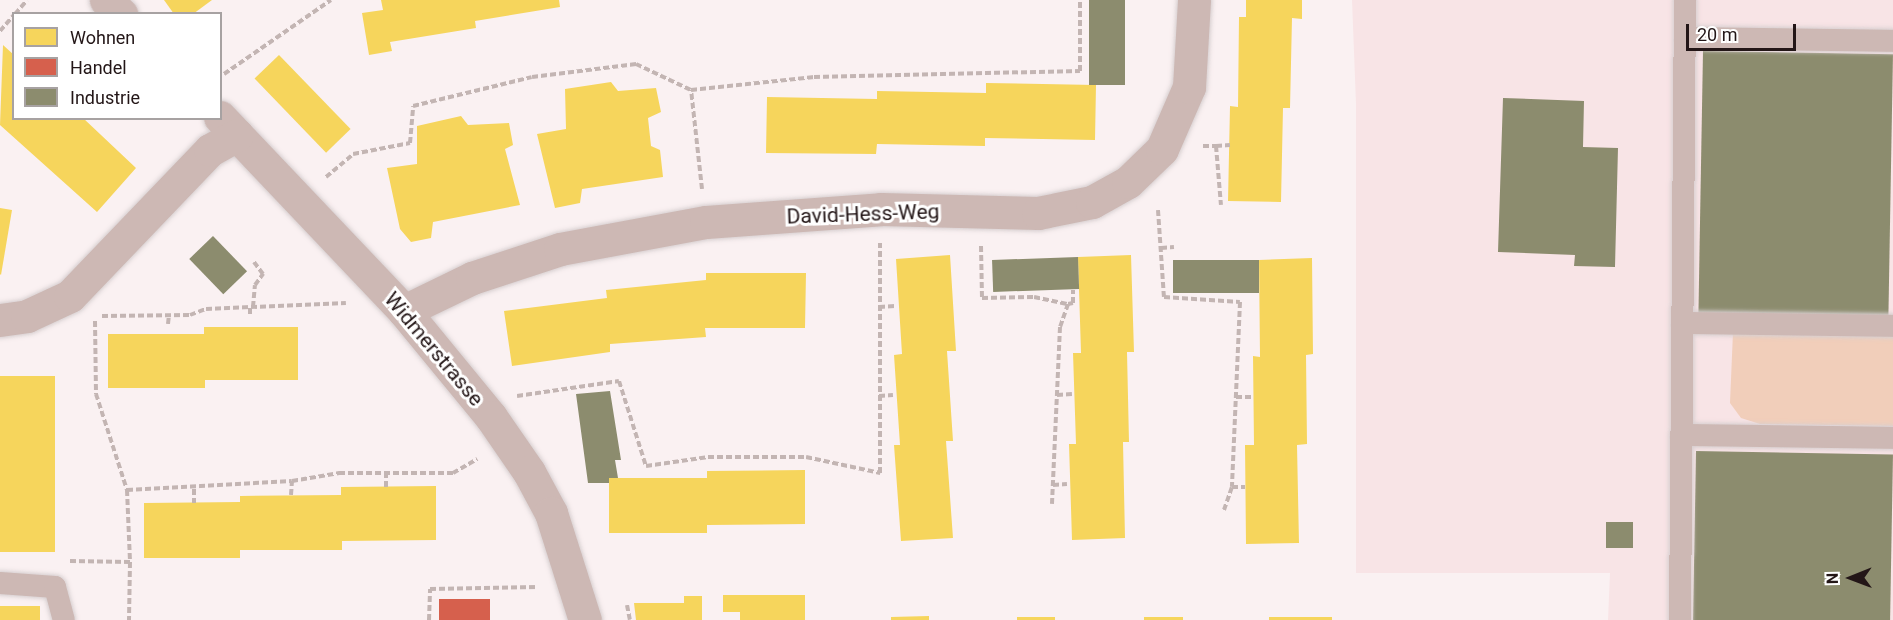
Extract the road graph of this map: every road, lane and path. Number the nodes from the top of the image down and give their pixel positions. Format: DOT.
graph roads {
  1 [pos="27,0"];
  2 [pos="106,0"];
  3 [pos="331,0"];
  4 [pos="1080,0"];
  5 [pos="1194,0"];
  6 [pos="1685,0"];
  7 [pos="16,12"];
  8 [pos="119,12"];
  9 [pos="12,16"];
  10 [pos="0,31"];
  11 [pos="1685,38"];
  12 [pos="1893,41"];
  13 [pos="224,74"];
  14 [pos="691,90"];
  15 [pos="229,126"];
  16 [pos="1230,145"];
  17 [pos="1163,146"];
  18 [pos="1215,146"];
  19 [pos="323,179"];
  20 [pos="1221,205"];
  21 [pos="881,209"];
  22 [pos="1158,210"];
  23 [pos="981,212"];
  24 [pos="706,222"];
  25 [pos="1174,247"];
  26 [pos="1161,248"];
  27 [pos="254,262"];
  28 [pos="1073,290"];
  29 [pos="346,303"];
  30 [pos="1068,304"];
  31 [pos="895,306"];
  32 [pos="879,307"];
  33 [pos="252,308"];
  34 [pos="404,311"];
  35 [pos="169,315"];
  36 [pos="250,316"];
  37 [pos="0,320"];
  38 [pos="1682,323"];
  39 [pos="168,324"];
  40 [pos="1893,326"];
  41 [pos="1057,394"];
  42 [pos="1072,394"];
  43 [pos="893,395"];
  44 [pos="879,396"];
  45 [pos="1236,397"];
  46 [pos="1253,397"];
  47 [pos="512,400"];
  48 [pos="1681,435"];
  49 [pos="1893,438"];
  50 [pos="477,459"];
  51 [pos="386,471"];
  52 [pos="292,481"];
  53 [pos="1053,484"];
  54 [pos="1067,484"];
  55 [pos="386,487"];
  56 [pos="1232,487"];
  57 [pos="1245,487"];
  58 [pos="194,488"];
  59 [pos="127,490"];
  60 [pos="291,495"];
  61 [pos="194,503"];
  62 [pos="1052,504"];
  63 [pos="1224,510"];
  64 [pos="59,561"];
  65 [pos="130,562"];
  66 [pos="0,583"];
  67 [pos="539,587"];
  68 [pos="627,605"];
  69 [pos="64,620"];
  70 [pos="129,620"];
  71 [pos="429,620"];
  72 [pos="585,620"];
  73 [pos="630,620"];
  74 [pos="1680,620"];
  1 -- 7 [label="path"];
  2 -- 8 [label="street"];
  3 -- 13 [label="path"];
  4 -- 14 [label="path"];
  5 -- 17 [label="street, David-Hess-Weg"];
  6 -- 11 [label="lane"];
  9 -- 10 [label="path"];
  11 -- 12 [label="lane"];
  11 -- 38 [label="lane"];
  14 -- 19 [label="path"];
  14 -- 24 [label="path"];
  15 -- 34 [label="street, Widmerstrasse"];
  15 -- 37 [label="street"];
  16 -- 18 [label="path"];
  17 -- 18 [label="path"];
  17 -- 23 [label="street, David-Hess-Weg"];
  18 -- 20 [label="path"];
  21 -- 23 [label="street, David-Hess-Weg"];
  21 -- 24 [label="street, David-Hess-Weg"];
  21 -- 32 [label="path"];
  22 -- 26 [label="path"];
  23 -- 30 [label="path"];
  24 -- 34 [label="street, David-Hess-Weg"];
  25 -- 26 [label="path"];
  26 -- 45 [label="path"];
  27 -- 33 [label="path"];
  28 -- 30 [label="path"];
  29 -- 33 [label="path"];
  30 -- 41 [label="path"];
  31 -- 32 [label="path"];
  32 -- 44 [label="path"];
  33 -- 35 [label="path"];
  33 -- 36 [label="path"];
  34 -- 72 [label="street, Widmerstrasse"];
  35 -- 39 [label="path"];
  35 -- 59 [label="path"];
  38 -- 40 [label="lane"];
  38 -- 48 [label="lane"];
  41 -- 42 [label="path"];
  41 -- 53 [label="path"];
  43 -- 44 [label="path"];
  44 -- 47 [label="path"];
  45 -- 46 [label="path"];
  45 -- 56 [label="path"];
  48 -- 49 [label="lane"];
  48 -- 74 [label="lane"];
  50 -- 51 [label="path"];
  51 -- 52 [label="path"];
  51 -- 55 [label="path"];
  52 -- 58 [label="path"];
  52 -- 60 [label="path"];
  53 -- 54 [label="path"];
  53 -- 62 [label="path"];
  56 -- 57 [label="path"];
  56 -- 63 [label="path"];
  58 -- 59 [label="path"];
  58 -- 61 [label="path"];
  59 -- 65 [label="path"];
  64 -- 65 [label="path"];
  65 -- 70 [label="path"];
  66 -- 69 [label="lane"];
  67 -- 71 [label="path"];
  68 -- 73 [label="path"];
}
